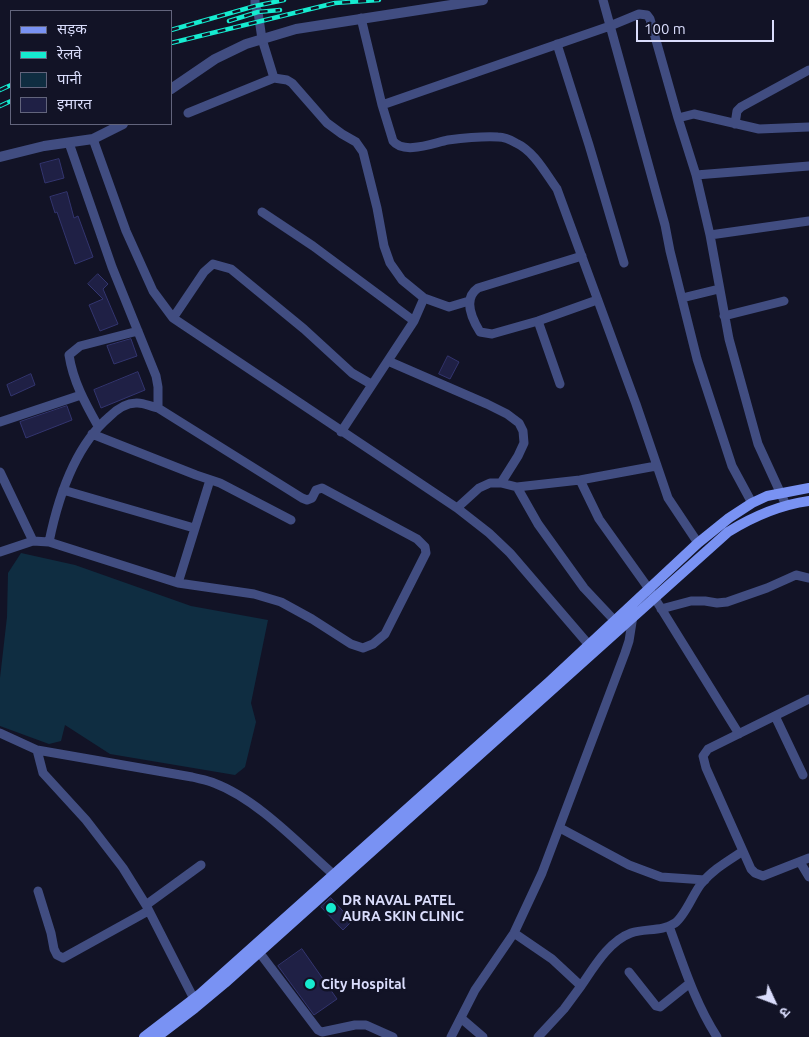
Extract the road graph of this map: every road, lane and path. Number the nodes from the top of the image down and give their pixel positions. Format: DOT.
graph roads {
  1 [pos="255,0"];
  2 [pos="483,0"];
  3 [pos="603,0"];
  4 [pos="361,18"];
  5 [pos="610,26"];
  6 [pos="262,39"];
  7 [pos="557,44"];
  8 [pos="809,70"];
  9 [pos="274,78"];
  10 [pos="172,88"];
  11 [pos="382,105"];
  12 [pos="188,113"];
  13 [pos="678,118"];
  14 [pos="735,124"];
  15 [pos="121,125"];
  16 [pos="809,127"];
  17 [pos="93,139"];
  18 [pos="69,143"];
  19 [pos="0,157"];
  20 [pos="809,166"];
  21 [pos="696,174"];
  22 [pos="262,212"];
  23 [pos="809,221"];
  24 [pos="710,235"];
  25 [pos="582,256"];
  26 [pos="624,263"];
  27 [pos="719,289"];
  28 [pos="424,298"];
  29 [pos="682,298"];
  30 [pos="598,300"];
  31 [pos="469,301"];
  32 [pos="784,301"];
  33 [pos="724,316"];
  34 [pos="172,318"];
  35 [pos="414,321"];
  36 [pos="538,321"];
  37 [pos="138,331"];
  38 [pos="388,361"];
  39 [pos="371,384"];
  40 [pos="560,384"];
  41 [pos="81,395"];
  42 [pos="158,408"];
  43 [pos="0,422"];
  44 [pos="95,430"];
  45 [pos="341,432"];
  46 [pos="656,466"];
  47 [pos="0,472"];
  48 [pos="210,480"];
  49 [pos="580,480"];
  50 [pos="500,483"];
  51 [pos="517,487"];
  52 [pos="809,488"];
  53 [pos="63,490"];
  54 [pos="780,494"];
  55 [pos="809,500"];
  56 [pos="752,503"];
  57 [pos="786,505"];
  58 [pos="457,508"];
  59 [pos="291,520"];
  60 [pos="194,528"];
  61 [pos="32,541"];
  62 [pos="49,542"];
  63 [pos="698,543"];
  64 [pos="0,552"];
  65 [pos="809,578"];
  66 [pos="178,583"];
  67 [pos="651,593"];
  68 [pos="661,609"];
  69 [pos="633,616"];
  70 [pos="615,620"];
  71 [pos="589,644"];
  72 [pos="809,699"];
  73 [pos="775,716"];
  74 [pos="0,733"];
  75 [pos="739,734"];
  76 [pos="38,750"];
  77 [pos="804,775"];
  78 [pos="560,828"];
  79 [pos="743,851"];
  80 [pos="809,858"];
  81 [pos="800,862"];
  82 [pos="200,865"];
  83 [pos="333,874"];
  84 [pos="809,877"];
  85 [pos="704,880"];
  86 [pos="38,891"];
  87 [pos="147,908"];
  88 [pos="669,926"];
  89 [pos="514,932"];
  90 [pos="259,952"];
  91 [pos="629,972"];
  92 [pos="690,983"];
  93 [pos="581,986"];
  94 [pos="194,999"];
  95 [pos="462,1019"];
  96 [pos="144,1037"];
  97 [pos="157,1037"];
  98 [pos="393,1037"];
  99 [pos="451,1037"];
  100 [pos="483,1037"];
  101 [pos="538,1037"];
  102 [pos="717,1037"];
  1 -- 6 [label="street"];
  2 -- 4 [label="street"];
  3 -- 5 [label="street"];
  4 -- 6 [label="street"];
  4 -- 11 [label="street"];
  5 -- 7 [label="street"];
  5 -- 13 [label="street"];
  5 -- 29 [label="street"];
  6 -- 9 [label="street"];
  6 -- 10 [label="street"];
  7 -- 11 [label="street"];
  7 -- 26 [label="street"];
  8 -- 14 [label="street"];
  9 -- 12 [label="street"];
  9 -- 28 [label="street"];
  11 -- 25 [label="street"];
  13 -- 14 [label="street"];
  13 -- 21 [label="street"];
  14 -- 16 [label="street"];
  15 -- 17 [label="street"];
  17 -- 18 [label="street"];
  17 -- 34 [label="street"];
  18 -- 19 [label="street"];
  18 -- 37 [label="street"];
  20 -- 21 [label="street"];
  21 -- 24 [label="street"];
  22 -- 35 [label="street"];
  23 -- 24 [label="street"];
  24 -- 27 [label="street"];
  25 -- 30 [label="street"];
  25 -- 31 [label="street"];
  27 -- 29 [label="street"];
  27 -- 33 [label="street"];
  28 -- 31 [label="street"];
  28 -- 35 [label="street"];
  29 -- 56 [label="street"];
  30 -- 36 [label="street"];
  30 -- 46 [label="street"];
  31 -- 36 [label="street"];
  32 -- 33 [label="street"];
  33 -- 54 [label="street"];
  34 -- 39 [label="street"];
  34 -- 45 [label="street"];
  35 -- 38 [label="street"];
  36 -- 40 [label="street"];
  37 -- 41 [label="street"];
  37 -- 42 [label="street"];
  38 -- 39 [label="street"];
  38 -- 50 [label="street"];
  39 -- 45 [label="street"];
  41 -- 43 [label="street"];
  41 -- 44 [label="street"];
  42 -- 44 [label="street"];
  42 -- 66 [label="street"];
  44 -- 48 [label="street"];
  44 -- 53 [label="street"];
  45 -- 58 [label="street"];
  46 -- 49 [label="street"];
  46 -- 63 [label="street"];
  47 -- 61 [label="street"];
  48 -- 59 [label="street"];
  48 -- 60 [label="street"];
  49 -- 51 [label="street"];
  49 -- 67 [label="street"];
  50 -- 51 [label="street"];
  50 -- 58 [label="street"];
  51 -- 70 [label="street"];
  52 -- 54 [label="main road"];
  53 -- 60 [label="street"];
  53 -- 62 [label="street"];
  54 -- 56 [label="main road"];
  54 -- 57 [label="street"];
  55 -- 57 [label="main road"];
  56 -- 63 [label="main road"];
  57 -- 67 [label="main road"];
  58 -- 71 [label="street"];
  60 -- 66 [label="street"];
  61 -- 62 [label="street"];
  61 -- 64 [label="street"];
  62 -- 66 [label="street"];
  63 -- 67 [label="main road"];
  65 -- 68 [label="street"];
  67 -- 68 [label="street"];
  67 -- 69 [label="main road"];
  67 -- 70 [label="main road"];
  68 -- 75 [label="street"];
  69 -- 78 [label="street"];
  69 -- 90 [label="main road"];
  70 -- 71 [label="main road"];
  71 -- 83 [label="main road"];
  72 -- 73 [label="street"];
  73 -- 75 [label="street"];
  73 -- 77 [label="street"];
  74 -- 76 [label="street"];
  75 -- 79 [label="street"];
  76 -- 83 [label="street"];
  76 -- 87 [label="street"];
  78 -- 85 [label="street"];
  78 -- 89 [label="street"];
  79 -- 81 [label="street"];
  79 -- 85 [label="street"];
  80 -- 81 [label="street"];
  81 -- 84 [label="street"];
  82 -- 87 [label="street"];
  83 -- 94 [label="main road"];
  85 -- 88 [label="street"];
  86 -- 87 [label="street"];
  87 -- 94 [label="street"];
  88 -- 92 [label="street"];
  88 -- 93 [label="street"];
  89 -- 93 [label="street"];
  89 -- 95 [label="street"];
  90 -- 97 [label="main road"];
  90 -- 98 [label="street"];
  91 -- 92 [label="street"];
  92 -- 102 [label="street"];
  93 -- 101 [label="street"];
  94 -- 96 [label="main road"];
  95 -- 99 [label="street"];
  95 -- 100 [label="street"];
}
